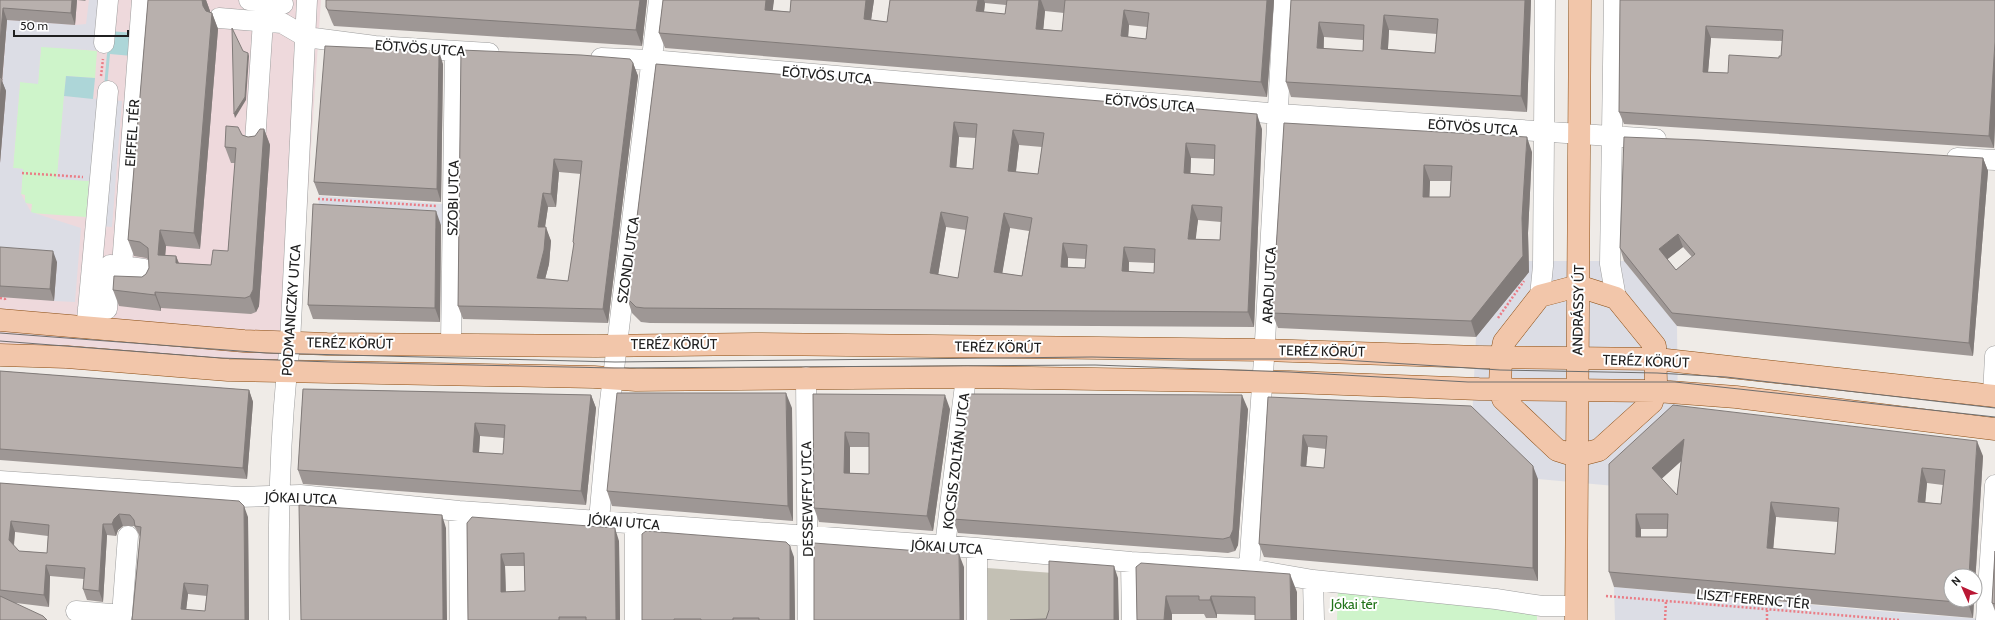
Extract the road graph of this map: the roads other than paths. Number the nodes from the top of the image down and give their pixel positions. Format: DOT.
graph roads {
  1 [pos="108,0"];
  2 [pos="142,0"];
  3 [pos="249,0"];
  4 [pos="307,0"];
  5 [pos="659,0"];
  6 [pos="1284,0"];
  7 [pos="1545,0"];
  8 [pos="1580,0"];
  9 [pos="1614,0"];
  10 [pos="283,4"];
  11 [pos="219,18"];
  12 [pos="263,21"];
  13 [pos="306,37"];
  14 [pos="104,43"];
  15 [pos="455,51"];
  16 [pos="510,54"];
  17 [pos="580,57"];
  18 [pos="651,60"];
  19 [pos="108,92"];
  20 [pos="1278,114"];
  21 [pos="1544,132"];
  22 [pos="1579,135"];
  23 [pos="1611,136"];
  24 [pos="1674,140"];
  25 [pos="255,142"];
  26 [pos="1940,157"];
  27 [pos="1995,160"];
  28 [pos="318,203"];
  29 [pos="297,205"];
  30 [pos="116,273"];
  31 [pos="145,276"];
  32 [pos="1578,286"];
  33 [pos="1540,296"];
  34 [pos="1616,298"];
  35 [pos="88,308"];
  36 [pos="2,311"];
  37 [pos="86,329"];
  38 [pos="290,343"];
  39 [pos="452,344"];
  40 [pos="617,345"];
  41 [pos="1265,350"];
  42 [pos="0,355"];
  43 [pos="1995,356"];
  44 [pos="1500,357"];
  45 [pos="1577,359"];
  46 [pos="1657,360"];
  47 [pos="288,371"];
  48 [pos="806,377"];
  49 [pos="966,377"];
  50 [pos="613,378"];
  51 [pos="1262,382"];
  52 [pos="1500,389"];
  53 [pos="1578,391"];
  54 [pos="1656,391"];
  55 [pos="1994,395"];
  56 [pos="1995,429"];
  57 [pos="1576,456"];
  58 [pos="0,481"];
  59 [pos="1995,485"];
  60 [pos="281,495"];
  61 [pos="459,511"];
  62 [pos="599,520"];
  63 [pos="636,523"];
  64 [pos="128,536"];
  65 [pos="808,537"];
  66 [pos="945,546"];
  67 [pos="977,548"];
  68 [pos="1131,562"];
  69 [pos="1248,569"];
  70 [pos="1313,580"];
  71 [pos="76,610"];
  72 [pos="1576,613"];
  73 [pos="280,620"];
  74 [pos="460,620"];
  75 [pos="635,620"];
  76 [pos="808,620"];
  77 [pos="977,620"];
  78 [pos="1132,620"];
  79 [pos="1314,620"];
  80 [pos="1986,620"];
  1 -- 14 [label="street"];
  2 -- 30 [label="street, EIFFEL TÉR"];
  3 -- 10 [label="street"];
  4 -- 13 [label="street, PODMANICZKY UTCA"];
  5 -- 18 [label="street, SZONDI UTCA"];
  6 -- 20 [label="street, ARADI UTCA"];
  7 -- 21 [label="street"];
  8 -- 22 [label="main road, ANDRÁSSY ÚT"];
  9 -- 23 [label="street"];
  11 -- 12 [label="street"];
  12 -- 13 [label="street"];
  12 -- 25 [label="street"];
  13 -- 15 [label="street, EÖTVÖS UTCA"];
  13 -- 29 [label="street, PODMANICZKY UTCA"];
  15 -- 16 [label="street, EÖTVÖS UTCA"];
  15 -- 39 [label="street, SZOBI UTCA"];
  17 -- 18 [label="street, EÖTVÖS UTCA"];
  18 -- 20 [label="street, EÖTVÖS UTCA"];
  18 -- 40 [label="street, SZONDI UTCA"];
  19 -- 35 [label="street, EIFFEL TÉR"];
  20 -- 21 [label="street, EÖTVÖS UTCA"];
  20 -- 41 [label="street, ARADI UTCA"];
  21 -- 22 [label="street, EÖTVÖS UTCA"];
  21 -- 33 [label="street"];
  22 -- 23 [label="street, EÖTVÖS UTCA"];
  22 -- 32 [label="main road, ANDRÁSSY ÚT"];
  23 -- 24 [label="street, EÖTVÖS UTCA"];
  23 -- 34 [label="street"];
  26 -- 27 [label="street"];
  28 -- 29 [label="street"];
  29 -- 38 [label="street, PODMANICZKY UTCA"];
  30 -- 31 [label="street"];
  30 -- 35 [label="street, EIFFEL TÉR"];
  32 -- 33 [label="main road"];
  32 -- 34 [label="main road"];
  32 -- 45 [label="main road, ANDRÁSSY ÚT"];
  33 -- 44 [label="main road"];
  34 -- 46 [label="main road"];
  35 -- 37 [label="street, EIFFEL TÉR"];
  36 -- 37 [label="main road, TERÉZ KÖRÚT"];
  37 -- 38 [label="main road, TERÉZ KÖRÚT"];
  38 -- 39 [label="main road, TERÉZ KÖRÚT"];
  38 -- 47 [label="street, PODMANICZKY UTCA"];
  39 -- 40 [label="main road, TERÉZ KÖRÚT"];
  40 -- 41 [label="main road, TERÉZ KÖRÚT"];
  40 -- 50 [label="street, SZONDI UTCA"];
  41 -- 44 [label="main road, TERÉZ KÖRÚT"];
  41 -- 51 [label="street, ARADI UTCA"];
  42 -- 47 [label="main road"];
  43 -- 55 [label="street"];
  44 -- 45 [label="main road, TERÉZ KÖRÚT"];
  44 -- 52 [label="main road"];
  45 -- 46 [label="main road, TERÉZ KÖRÚT"];
  45 -- 53 [label="main road, ANDRÁSSY ÚT"];
  46 -- 54 [label="main road"];
  46 -- 55 [label="main road, TERÉZ KÖRÚT"];
  47 -- 50 [label="main road"];
  47 -- 60 [label="street, PODMANICZKY UTCA"];
  48 -- 49 [label="main road"];
  48 -- 50 [label="main road"];
  48 -- 65 [label="street, DESSEWFFY UTCA"];
  49 -- 51 [label="main road"];
  49 -- 66 [label="street, KOCSIS ZOLTÁN UTCA"];
  50 -- 62 [label="street, SZONDI UTCA"];
  51 -- 52 [label="main road"];
  51 -- 69 [label="street, ARADI UTCA"];
  52 -- 53 [label="main road"];
  52 -- 57 [label="main road"];
  53 -- 54 [label="main road"];
  53 -- 57 [label="main road, ANDRÁSSY ÚT"];
  54 -- 56 [label="main road"];
  54 -- 57 [label="main road"];
  57 -- 72 [label="main road, ANDRÁSSY ÚT"];
  58 -- 60 [label="street, JÓKAI UTCA"];
  59 -- 80 [label="street"];
  60 -- 61 [label="street, JÓKAI UTCA"];
  60 -- 73 [label="street, PODMANICZKY UTCA"];
  61 -- 62 [label="street, JÓKAI UTCA"];
  61 -- 74 [label="street"];
  62 -- 63 [label="street, JÓKAI UTCA"];
  63 -- 65 [label="street, JÓKAI UTCA"];
  63 -- 75 [label="street"];
  64 -- 71 [label="street"];
  65 -- 66 [label="street, JÓKAI UTCA"];
  65 -- 76 [label="street, DESSEWFFY UTCA"];
  66 -- 67 [label="street, JÓKAI UTCA"];
  67 -- 68 [label="street, JÓKAI UTCA"];
  67 -- 77 [label="street"];
  68 -- 69 [label="street, JÓKAI UTCA"];
  68 -- 78 [label="street"];
  69 -- 70 [label="street"];
  70 -- 72 [label="street"];
  70 -- 79 [label="street"];
}
